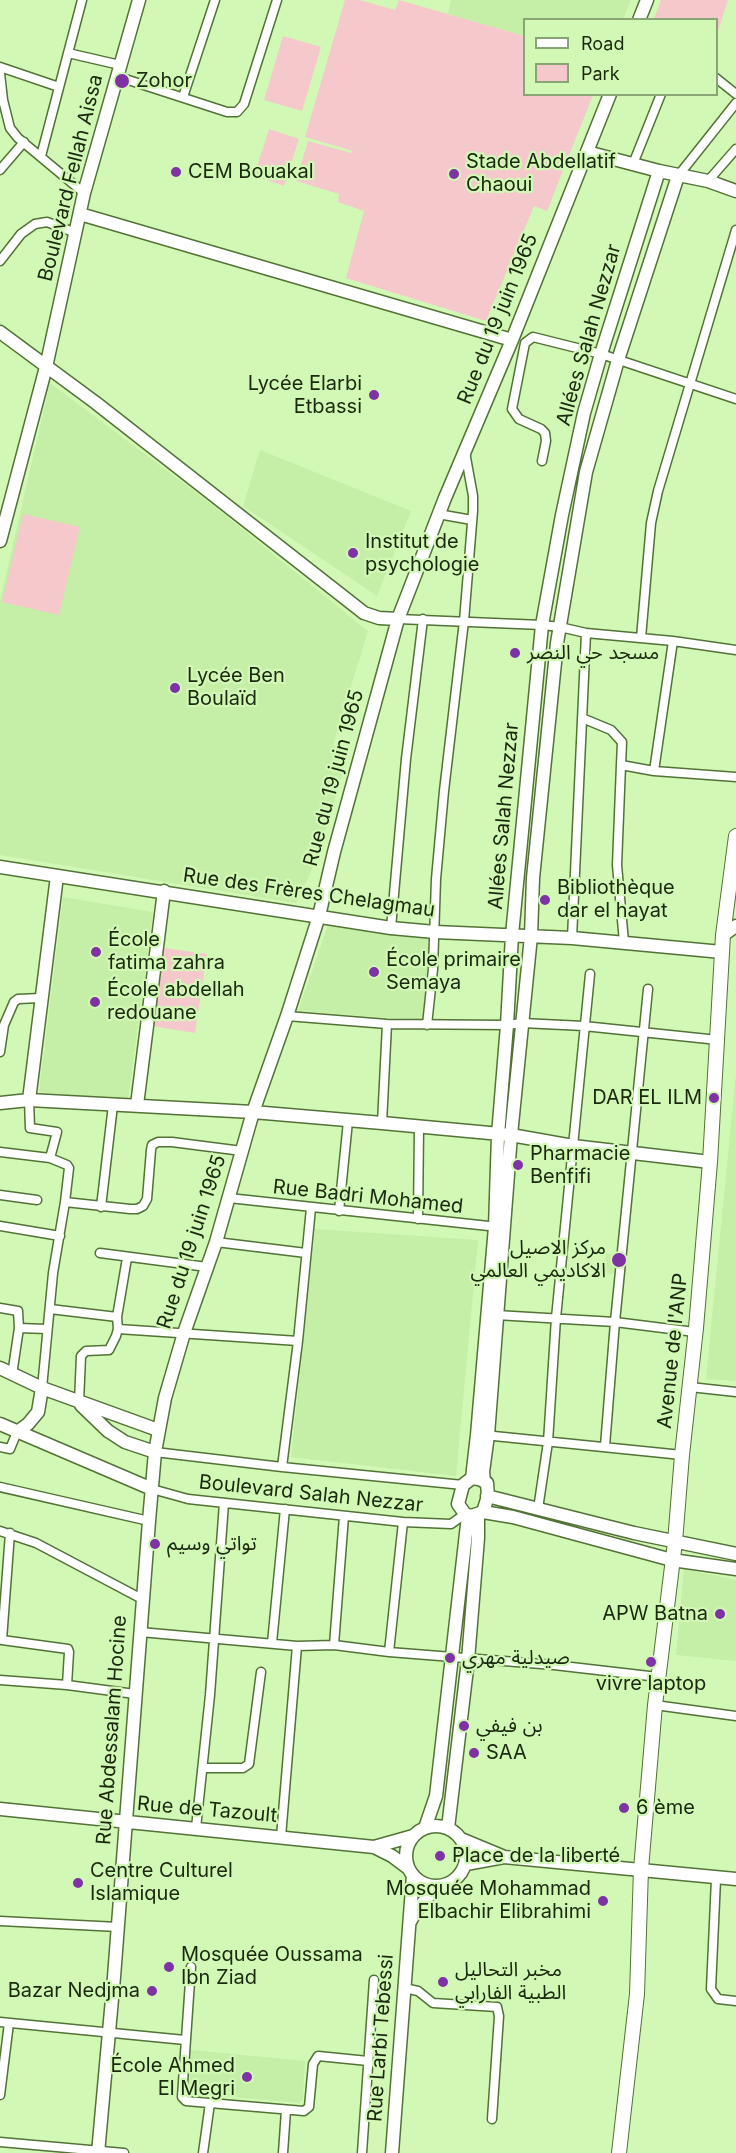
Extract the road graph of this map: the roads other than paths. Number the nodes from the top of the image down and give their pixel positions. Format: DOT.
graph roads {
  1 [pos="81,0"];
  2 [pos="139,0"];
  3 [pos="214,0"];
  4 [pos="278,0"];
  5 [pos="647,0"];
  6 [pos="640,18"];
  7 [pos="68,53"];
  8 [pos="0,67"];
  9 [pos="118,71"];
  10 [pos="0,73"];
  11 [pos="718,79"];
  12 [pos="59,87"];
  13 [pos="736,94"];
  14 [pos="609,96"];
  15 [pos="660,96"];
  16 [pos="183,97"];
  17 [pos="736,103"];
  18 [pos="24,141"];
  19 [pos="736,149"];
  20 [pos="587,152"];
  21 [pos="41,156"];
  22 [pos="633,164"];
  23 [pos="0,170"];
  24 [pos="659,171"];
  25 [pos="678,176"];
  26 [pos="708,182"];
  27 [pos="736,190"];
  28 [pos="84,192"];
  29 [pos="80,214"];
  30 [pos="736,230"];
  31 [pos="76,232"];
  32 [pos="0,261"];
  33 [pos="0,332"];
  34 [pos="512,340"];
  35 [pos="601,354"];
  36 [pos="618,360"];
  37 [pos="46,367"];
  38 [pos="690,385"];
  39 [pos="736,399"];
  40 [pos="465,452"];
  41 [pos="542,461"];
  42 [pos="438,514"];
  43 [pos="472,520"];
  44 [pos="2,524"];
  45 [pos="0,541"];
  46 [pos="398,619"];
  47 [pos="423,619"];
  48 [pos="465,621"];
  49 [pos="542,625"];
  50 [pos="560,627"];
  51 [pos="586,633"];
  52 [pos="641,638"];
  53 [pos="673,641"];
  54 [pos="736,650"];
  55 [pos="582,718"];
  56 [pos="621,765"];
  57 [pos="654,771"];
  58 [pos="736,777"];
  59 [pos="736,836"];
  60 [pos="735,854"];
  61 [pos="0,867"];
  62 [pos="57,876"];
  63 [pos="164,891"];
  64 [pos="318,916"];
  65 [pos="736,926"];
  66 [pos="391,928"];
  67 [pos="435,932"];
  68 [pos="512,935"];
  69 [pos="723,935"];
  70 [pos="531,936"];
  71 [pos="572,938"];
  72 [pos="624,942"];
  73 [pos="722,952"];
  74 [pos="590,974"];
  75 [pos="648,988"];
  76 [pos="40,998"];
  77 [pos="287,1016"];
  78 [pos="522,1023"];
  79 [pos="387,1024"];
  80 [pos="427,1024"];
  81 [pos="507,1025"];
  82 [pos="585,1026"];
  83 [pos="644,1034"];
  84 [pos="718,1041"];
  85 [pos="0,1052"];
  86 [pos="29,1100"];
  87 [pos="0,1103"];
  88 [pos="112,1105"];
  89 [pos="137,1105"];
  90 [pos="253,1113"];
  91 [pos="348,1121"];
  92 [pos="382,1123"];
  93 [pos="419,1127"];
  94 [pos="498,1135"];
  95 [pos="511,1136"];
  96 [pos="573,1146"];
  97 [pos="242,1151"];
  98 [pos="0,1152"];
  99 [pos="632,1153"];
  100 [pos="50,1158"];
  101 [pos="710,1162"];
  102 [pos="0,1195"];
  103 [pos="229,1198"];
  104 [pos="37,1200"];
  105 [pos="65,1202"];
  106 [pos="101,1207"];
  107 [pos="311,1208"];
  108 [pos="339,1211"];
  109 [pos="418,1219"];
  110 [pos="0,1226"];
  111 [pos="500,1227"];
  112 [pos="60,1236"];
  113 [pos="216,1242"];
  114 [pos="306,1253"];
  115 [pos="100,1254"];
  116 [pos="128,1258"];
  117 [pos="207,1267"];
  118 [pos="0,1308"];
  119 [pos="50,1309"];
  120 [pos="496,1315"];
  121 [pos="117,1317"];
  122 [pos="556,1318"];
  123 [pos="615,1322"];
  124 [pos="19,1328"];
  125 [pos="47,1329"];
  126 [pos="118,1329"];
  127 [pos="695,1332"];
  128 [pos="184,1333"];
  129 [pos="298,1341"];
  130 [pos="0,1368"];
  131 [pos="12,1375"];
  132 [pos="690,1387"];
  133 [pos="42,1388"];
  134 [pos="736,1392"];
  135 [pos="79,1402"];
  136 [pos="0,1424"];
  137 [pos="158,1430"];
  138 [pos="17,1432"];
  139 [pos="483,1435"];
  140 [pos="548,1442"];
  141 [pos="606,1446"];
  142 [pos="0,1447"];
  143 [pos="155,1452"];
  144 [pos="682,1455"];
  145 [pos="282,1467"];
  146 [pos="473,1481"];
  147 [pos="0,1487"];
  148 [pos="152,1489"];
  149 [pos="488,1496"];
  150 [pos="224,1503"];
  151 [pos="285,1509"];
  152 [pos="538,1509"];
  153 [pos="473,1514"];
  154 [pos="344,1516"];
  155 [pos="149,1521"];
  156 [pos="403,1522"];
  157 [pos="599,1524"];
  158 [pos="0,1531"];
  159 [pos="10,1533"];
  160 [pos="594,1538"];
  161 [pos="675,1542"];
  162 [pos="736,1554"];
  163 [pos="672,1560"];
  164 [pos="736,1569"];
  165 [pos="142,1599"];
  166 [pos="140,1632"];
  167 [pos="213,1639"];
  168 [pos="272,1643"];
  169 [pos="334,1645"];
  170 [pos="297,1646"];
  171 [pos="389,1652"];
  172 [pos="451,1658"];
  173 [pos="468,1660"];
  174 [pos="261,1672"];
  175 [pos="658,1677"];
  176 [pos="0,1680"];
  177 [pos="67,1685"];
  178 [pos="135,1694"];
  179 [pos="655,1705"];
  180 [pos="736,1716"];
  181 [pos="204,1768"];
  182 [pos="0,1809"];
  183 [pos="125,1822"];
  184 [pos="196,1828"];
  185 [pos="425,1828"];
  186 [pos="448,1828"];
  187 [pos="413,1836"];
  188 [pos="281,1837"];
  189 [pos="462,1839"];
  190 [pos="374,1847"];
  191 [pos="504,1857"];
  192 [pos="466,1864"];
  193 [pos="641,1869"];
  194 [pos="410,1872"];
  195 [pos="716,1879"];
  196 [pos="736,1879"];
  197 [pos="437,1886"];
  198 [pos="0,1921"];
  199 [pos="408,1926"];
  200 [pos="118,1928"];
  201 [pos="191,1967"];
  202 [pos="374,1980"];
  203 [pos="404,1988"];
  204 [pos="736,2001"];
  205 [pos="4,2022"];
  206 [pos="109,2034"];
  207 [pos="185,2040"];
  208 [pos="368,2061"];
  209 [pos="0,2095"];
  210 [pos="210,2103"];
  211 [pos="286,2110"];
  212 [pos="492,2119"];
  213 [pos="0,2142"];
  214 [pos="98,2152"];
  215 [pos="124,2153"];
  216 [pos="203,2153"];
  217 [pos="283,2153"];
  218 [pos="362,2153"];
  219 [pos="392,2153"];
  220 [pos="619,2153"];
  1 -- 7 [label="street"];
  2 -- 9 [label="street, Boulevard Fellah Aissa"];
  3 -- 16 [label="street"];
  4 -- 16 [label="street"];
  5 -- 6 [label="street"];
  7 -- 9 [label="street"];
  7 -- 12 [label="street"];
  8 -- 12 [label="street"];
  9 -- 16 [label="street"];
  9 -- 28 [label="street, Boulevard Fellah Aissa"];
  10 -- 18 [label="street"];
  11 -- 13 [label="street"];
  12 -- 21 [label="street"];
  14 -- 20 [label="street, Rue du 19 juin 1965"];
  15 -- 22 [label="street"];
  17 -- 25 [label="street"];
  18 -- 21 [label="street"];
  18 -- 23 [label="street"];
  19 -- 26 [label="street"];
  20 -- 22 [label="street"];
  20 -- 34 [label="street, Rue du 19 juin 1965"];
  21 -- 28 [label="street"];
  22 -- 24 [label="street"];
  24 -- 25 [label="street"];
  24 -- 35 [label="street, Allées Salah Nezzar"];
  25 -- 26 [label="street"];
  25 -- 36 [label="street"];
  26 -- 27 [label="street"];
  28 -- 29 [label="street, Boulevard Fellah Aissa"];
  29 -- 31 [label="street, Boulevard Fellah Aissa"];
  29 -- 34 [label="street"];
  30 -- 38 [label="street"];
  31 -- 32 [label="street"];
  31 -- 37 [label="street, Boulevard Fellah Aissa"];
  33 -- 37 [label="street"];
  34 -- 40 [label="street, Rue du 19 juin 1965"];
  35 -- 36 [label="street"];
  35 -- 41 [label="street"];
  35 -- 49 [label="street, Allées Salah Nezzar"];
  36 -- 38 [label="street"];
  36 -- 50 [label="street"];
  37 -- 44 [label="street, Boulevard Fellah Aissa"];
  37 -- 46 [label="street"];
  38 -- 39 [label="street"];
  38 -- 52 [label="street"];
  40 -- 42 [label="street, Rue du 19 juin 1965"];
  40 -- 43 [label="street"];
  42 -- 43 [label="street"];
  42 -- 46 [label="street, Rue du 19 juin 1965"];
  43 -- 48 [label="street"];
  44 -- 45 [label="street, Boulevard Fellah Aissa"];
  46 -- 47 [label="street"];
  46 -- 64 [label="street, Rue du 19 juin 1965"];
  47 -- 48 [label="street"];
  47 -- 66 [label="street"];
  48 -- 49 [label="street"];
  48 -- 67 [label="street"];
  49 -- 50 [label="street"];
  49 -- 68 [label="street, Allées Salah Nezzar"];
  50 -- 51 [label="street"];
  50 -- 70 [label="street"];
  51 -- 52 [label="street"];
  51 -- 55 [label="street"];
  52 -- 53 [label="street"];
  53 -- 54 [label="street"];
  53 -- 57 [label="street"];
  55 -- 56 [label="street"];
  55 -- 71 [label="street"];
  56 -- 57 [label="street"];
  56 -- 72 [label="street"];
  57 -- 58 [label="street"];
  59 -- 60 [label="main road, Avenue de l'ANP"];
  60 -- 69 [label="main road, Avenue de l'ANP"];
  61 -- 62 [label="street, Rue des Frères Chelagmau"];
  62 -- 63 [label="street, Rue des Frères Chelagmau"];
  62 -- 76 [label="street"];
  63 -- 64 [label="street, Rue des Frères Chelagmau"];
  63 -- 89 [label="street"];
  64 -- 66 [label="street, Rue des Frères Chelagmau"];
  64 -- 77 [label="street, Rue du 19 juin 1965"];
  65 -- 69 [label="street"];
  66 -- 67 [label="street, Rue des Frères Chelagmau"];
  67 -- 68 [label="street, Rue des Frères Chelagmau"];
  67 -- 80 [label="street"];
  68 -- 70 [label="street, Rue des Frères Chelagmau"];
  68 -- 81 [label="street, Allées Salah Nezzar"];
  69 -- 73 [label="main road, Avenue de l'ANP"];
  70 -- 71 [label="street, Rue des Frères Chelagmau"];
  70 -- 78 [label="street"];
  71 -- 72 [label="street, Rue des Frères Chelagmau"];
  72 -- 73 [label="street, Rue des Frères Chelagmau"];
  73 -- 84 [label="main road, Avenue de l'ANP"];
  74 -- 82 [label="street"];
  75 -- 83 [label="street"];
  76 -- 85 [label="street"];
  76 -- 86 [label="street"];
  77 -- 79 [label="street"];
  77 -- 90 [label="street, Rue du 19 juin 1965"];
  78 -- 81 [label="street"];
  78 -- 82 [label="street"];
  78 -- 95 [label="street"];
  79 -- 80 [label="street"];
  79 -- 92 [label="street"];
  80 -- 81 [label="street"];
  81 -- 94 [label="street, Allées Salah Nezzar"];
  82 -- 83 [label="street"];
  82 -- 96 [label="street"];
  83 -- 84 [label="street"];
  83 -- 99 [label="street"];
  84 -- 101 [label="main road, Avenue de l'ANP"];
  86 -- 87 [label="street"];
  86 -- 88 [label="street"];
  86 -- 100 [label="street"];
  88 -- 89 [label="street"];
  88 -- 106 [label="street"];
  89 -- 90 [label="street"];
  90 -- 91 [label="street"];
  90 -- 97 [label="street, Rue du 19 juin 1965"];
  91 -- 92 [label="street"];
  91 -- 108 [label="street"];
  92 -- 93 [label="street"];
  93 -- 94 [label="street"];
  93 -- 109 [label="street"];
  94 -- 95 [label="street"];
  94 -- 111 [label="street, Allées Salah Nezzar"];
  95 -- 96 [label="street"];
  95 -- 111 [label="street"];
  96 -- 99 [label="street"];
  96 -- 122 [label="street"];
  97 -- 103 [label="street, Rue du 19 juin 1965"];
  97 -- 106 [label="street"];
  98 -- 100 [label="street"];
  99 -- 101 [label="street"];
  99 -- 123 [label="street"];
  100 -- 105 [label="street"];
  101 -- 127 [label="main road, Avenue de l'ANP"];
  102 -- 104 [label="street"];
  103 -- 107 [label="street, Rue Badri Mohamed"];
  103 -- 113 [label="street, Rue du 19 juin 1965"];
  105 -- 106 [label="street"];
  105 -- 112 [label="street"];
  107 -- 108 [label="street, Rue Badri Mohamed"];
  107 -- 114 [label="street"];
  108 -- 109 [label="street, Rue Badri Mohamed"];
  109 -- 111 [label="street, Rue Badri Mohamed"];
  110 -- 112 [label="street"];
  111 -- 120 [label="street"];
  111 -- 139 [label="street, Allées Salah Nezzar"];
  112 -- 119 [label="street"];
  113 -- 114 [label="street"];
  113 -- 117 [label="street, Rue du 19 juin 1965"];
  114 -- 129 [label="street"];
  115 -- 116 [label="street"];
  116 -- 117 [label="street"];
  116 -- 121 [label="street"];
  117 -- 128 [label="street, Rue du 19 juin 1965"];
  118 -- 124 [label="street"];
  119 -- 121 [label="street"];
  119 -- 125 [label="street"];
  120 -- 122 [label="street"];
  120 -- 139 [label="street"];
  121 -- 126 [label="street"];
  122 -- 123 [label="street"];
  122 -- 140 [label="street"];
  123 -- 127 [label="street"];
  123 -- 141 [label="street"];
  124 -- 125 [label="street"];
  124 -- 131 [label="street"];
  125 -- 133 [label="street"];
  126 -- 128 [label="street"];
  126 -- 135 [label="street"];
  127 -- 132 [label="main road, Avenue de l'ANP"];
  128 -- 129 [label="street"];
  128 -- 137 [label="street, Rue du 19 juin 1965"];
  129 -- 145 [label="street"];
  130 -- 131 [label="street"];
  131 -- 133 [label="street"];
  132 -- 134 [label="street"];
  132 -- 144 [label="main road, Avenue de l'ANP"];
  133 -- 135 [label="street"];
  133 -- 138 [label="street"];
  135 -- 137 [label="street"];
  135 -- 143 [label="street"];
  136 -- 138 [label="street"];
  137 -- 143 [label="street, Rue du 19 juin 1965"];
  138 -- 142 [label="street"];
  138 -- 148 [label="street"];
  139 -- 140 [label="street"];
  139 -- 146 [label="street, Allées Salah Nezzar"];
  140 -- 141 [label="street"];
  140 -- 152 [label="street"];
  141 -- 144 [label="street"];
  143 -- 145 [label="street, Boulevard Salah Nezzar"];
  143 -- 148 [label="street, Rue du 19 juin 1965"];
  144 -- 161 [label="main road, Avenue de l'ANP"];
  145 -- 146 [label="street, Boulevard Salah Nezzar"];
  146 -- 149 [label="street"];
  146 -- 153 [label="street"];
  147 -- 155 [label="street"];
  148 -- 150 [label="street, Boulevard Salah Nezzar"];
  148 -- 155 [label="street, Rue Abdessalam Hocine"];
  149 -- 152 [label="street"];
  149 -- 153 [label="street"];
  150 -- 151 [label="street, Boulevard Salah Nezzar"];
  150 -- 167 [label="street"];
  151 -- 154 [label="street, Boulevard Salah Nezzar"];
  151 -- 168 [label="street"];
  152 -- 157 [label="street"];
  153 -- 156 [label="street, Boulevard Salah Nezzar"];
  153 -- 160 [label="street"];
  153 -- 172 [label="street"];
  153 -- 173 [label="street"];
  154 -- 156 [label="street, Boulevard Salah Nezzar"];
  154 -- 169 [label="street"];
  155 -- 165 [label="street, Rue Abdessalam Hocine"];
  156 -- 171 [label="street"];
  157 -- 160 [label="street"];
  157 -- 161 [label="street"];
  158 -- 159 [label="street"];
  159 -- 165 [label="street"];
  159 -- 177 [label="street"];
  160 -- 163 [label="street"];
  161 -- 162 [label="street"];
  161 -- 163 [label="main road, Avenue de l'ANP"];
  163 -- 164 [label="street"];
  163 -- 175 [label="main road, Avenue de l'ANP"];
  165 -- 166 [label="street, Rue Abdessalam Hocine"];
  166 -- 167 [label="street"];
  166 -- 178 [label="street, Rue Abdessalam Hocine"];
  167 -- 168 [label="street"];
  167 -- 181 [label="street"];
  168 -- 170 [label="street"];
  169 -- 170 [label="street"];
  169 -- 171 [label="street"];
  170 -- 188 [label="street"];
  171 -- 172 [label="street"];
  172 -- 173 [label="street"];
  172 -- 185 [label="street"];
  173 -- 175 [label="street"];
  173 -- 186 [label="street"];
  174 -- 181 [label="street"];
  175 -- 179 [label="main road, Avenue de l'ANP"];
  176 -- 177 [label="street"];
  177 -- 178 [label="street"];
  178 -- 183 [label="street, Rue Abdessalam Hocine"];
  179 -- 180 [label="street"];
  179 -- 193 [label="main road, Avenue de l'ANP"];
  181 -- 184 [label="street"];
  182 -- 183 [label="street, Rue de Tazoult"];
  183 -- 184 [label="street, Rue de Tazoult"];
  183 -- 200 [label="street, Rue Abdessalam Hocine"];
  184 -- 188 [label="street, Rue de Tazoult"];
  185 -- 186 [label="street"];
  185 -- 187 [label="street"];
  186 -- 189 [label="street"];
  187 -- 190 [label="street, Rue de Tazoult"];
  187 -- 194 [label="street"];
  188 -- 190 [label="street, Rue de Tazoult"];
  189 -- 191 [label="street"];
  189 -- 192 [label="street"];
  190 -- 194 [label="street, Rue de Tazoult"];
  191 -- 192 [label="street"];
  191 -- 193 [label="street"];
  192 -- 197 [label="street"];
  193 -- 195 [label="street"];
  193 -- 220 [label="main road, Avenue de l'ANP"];
  194 -- 197 [label="street"];
  194 -- 199 [label="street, Rue Larbi Tebessi"];
  195 -- 196 [label="street"];
  195 -- 204 [label="street"];
  197 -- 199 [label="street, Rue Larbi Tebessi"];
  198 -- 200 [label="street"];
  199 -- 203 [label="street, Rue Larbi Tebessi"];
  200 -- 206 [label="street, Rue Abdessalam Hocine"];
  201 -- 207 [label="street"];
  202 -- 208 [label="street"];
  203 -- 212 [label="street"];
  203 -- 219 [label="street, Rue Larbi Tebessi"];
  205 -- 206 [label="street"];
  205 -- 209 [label="street"];
  206 -- 207 [label="street"];
  206 -- 214 [label="street, Rue Abdessalam Hocine"];
  207 -- 210 [label="street"];
  208 -- 211 [label="street"];
  208 -- 218 [label="street"];
  210 -- 211 [label="street"];
  210 -- 216 [label="street"];
  211 -- 217 [label="street"];
  213 -- 214 [label="street"];
  214 -- 215 [label="street"];
}
